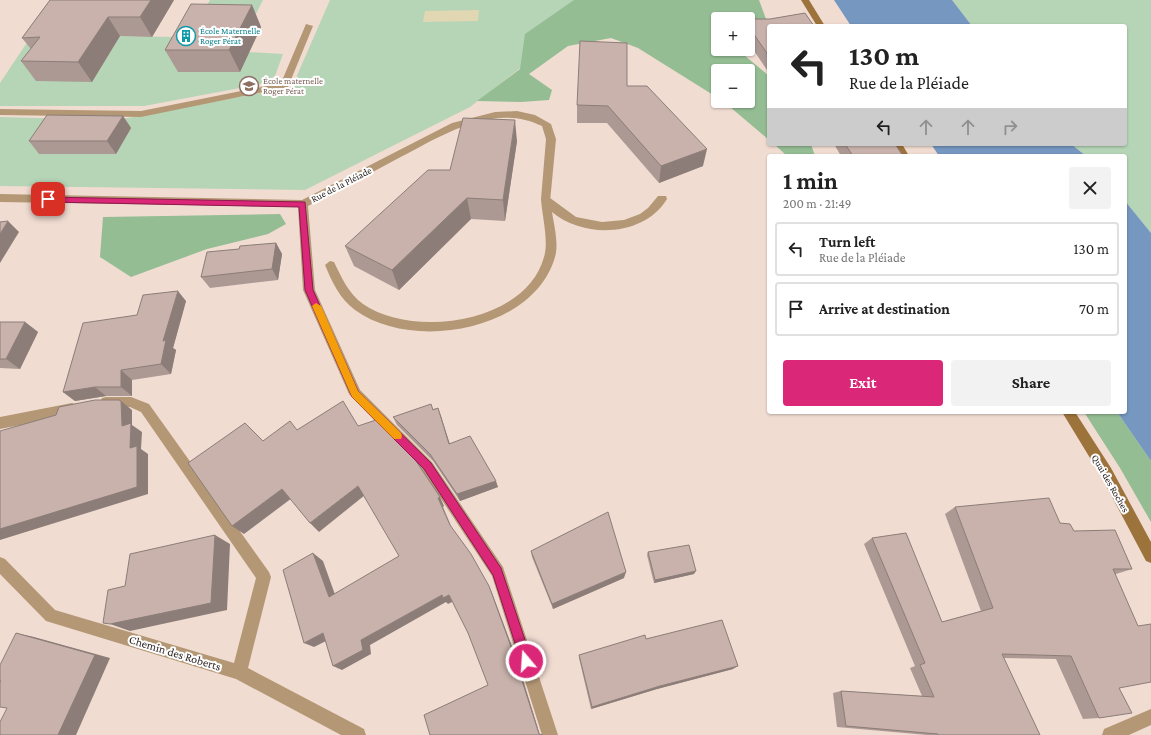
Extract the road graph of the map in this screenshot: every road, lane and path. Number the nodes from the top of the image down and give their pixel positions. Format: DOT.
graph roads {
  1 [pos="805,0"];
  2 [pos="820,24"];
  3 [pos="309,26"];
  4 [pos="0,112"];
  5 [pos="0,198"];
  6 [pos="546,199"];
  7 [pos="662,199"];
  8 [pos="303,204"];
  9 [pos="330,265"];
  10 [pos="1069,414"];
  11 [pos="0,423"];
  12 [pos="1151,556"];
  13 [pos="0,564"];
  14 [pos="239,672"];
  15 [pos="1151,717"];
  16 [pos="358,735"];
  17 [pos="550,735"];
  18 [pos="1110,735"];
  1 -- 2 [label="street"];
  3 -- 4 [label="street"];
  5 -- 8 [label="street, Rue de la Pléiade"];
  6 -- 7 [label="street"];
  6 -- 8 [label="street, Rue de la Pléiade"];
  6 -- 9 [label="street"];
  8 -- 17 [label="street"];
  10 -- 12 [label="street, Quai des Roches"];
  11 -- 14 [label="street"];
  13 -- 14 [label="street, Chemin des Roberts"];
  14 -- 16 [label="street, Chemin des Roberts"];
  15 -- 18 [label="street"];
}
